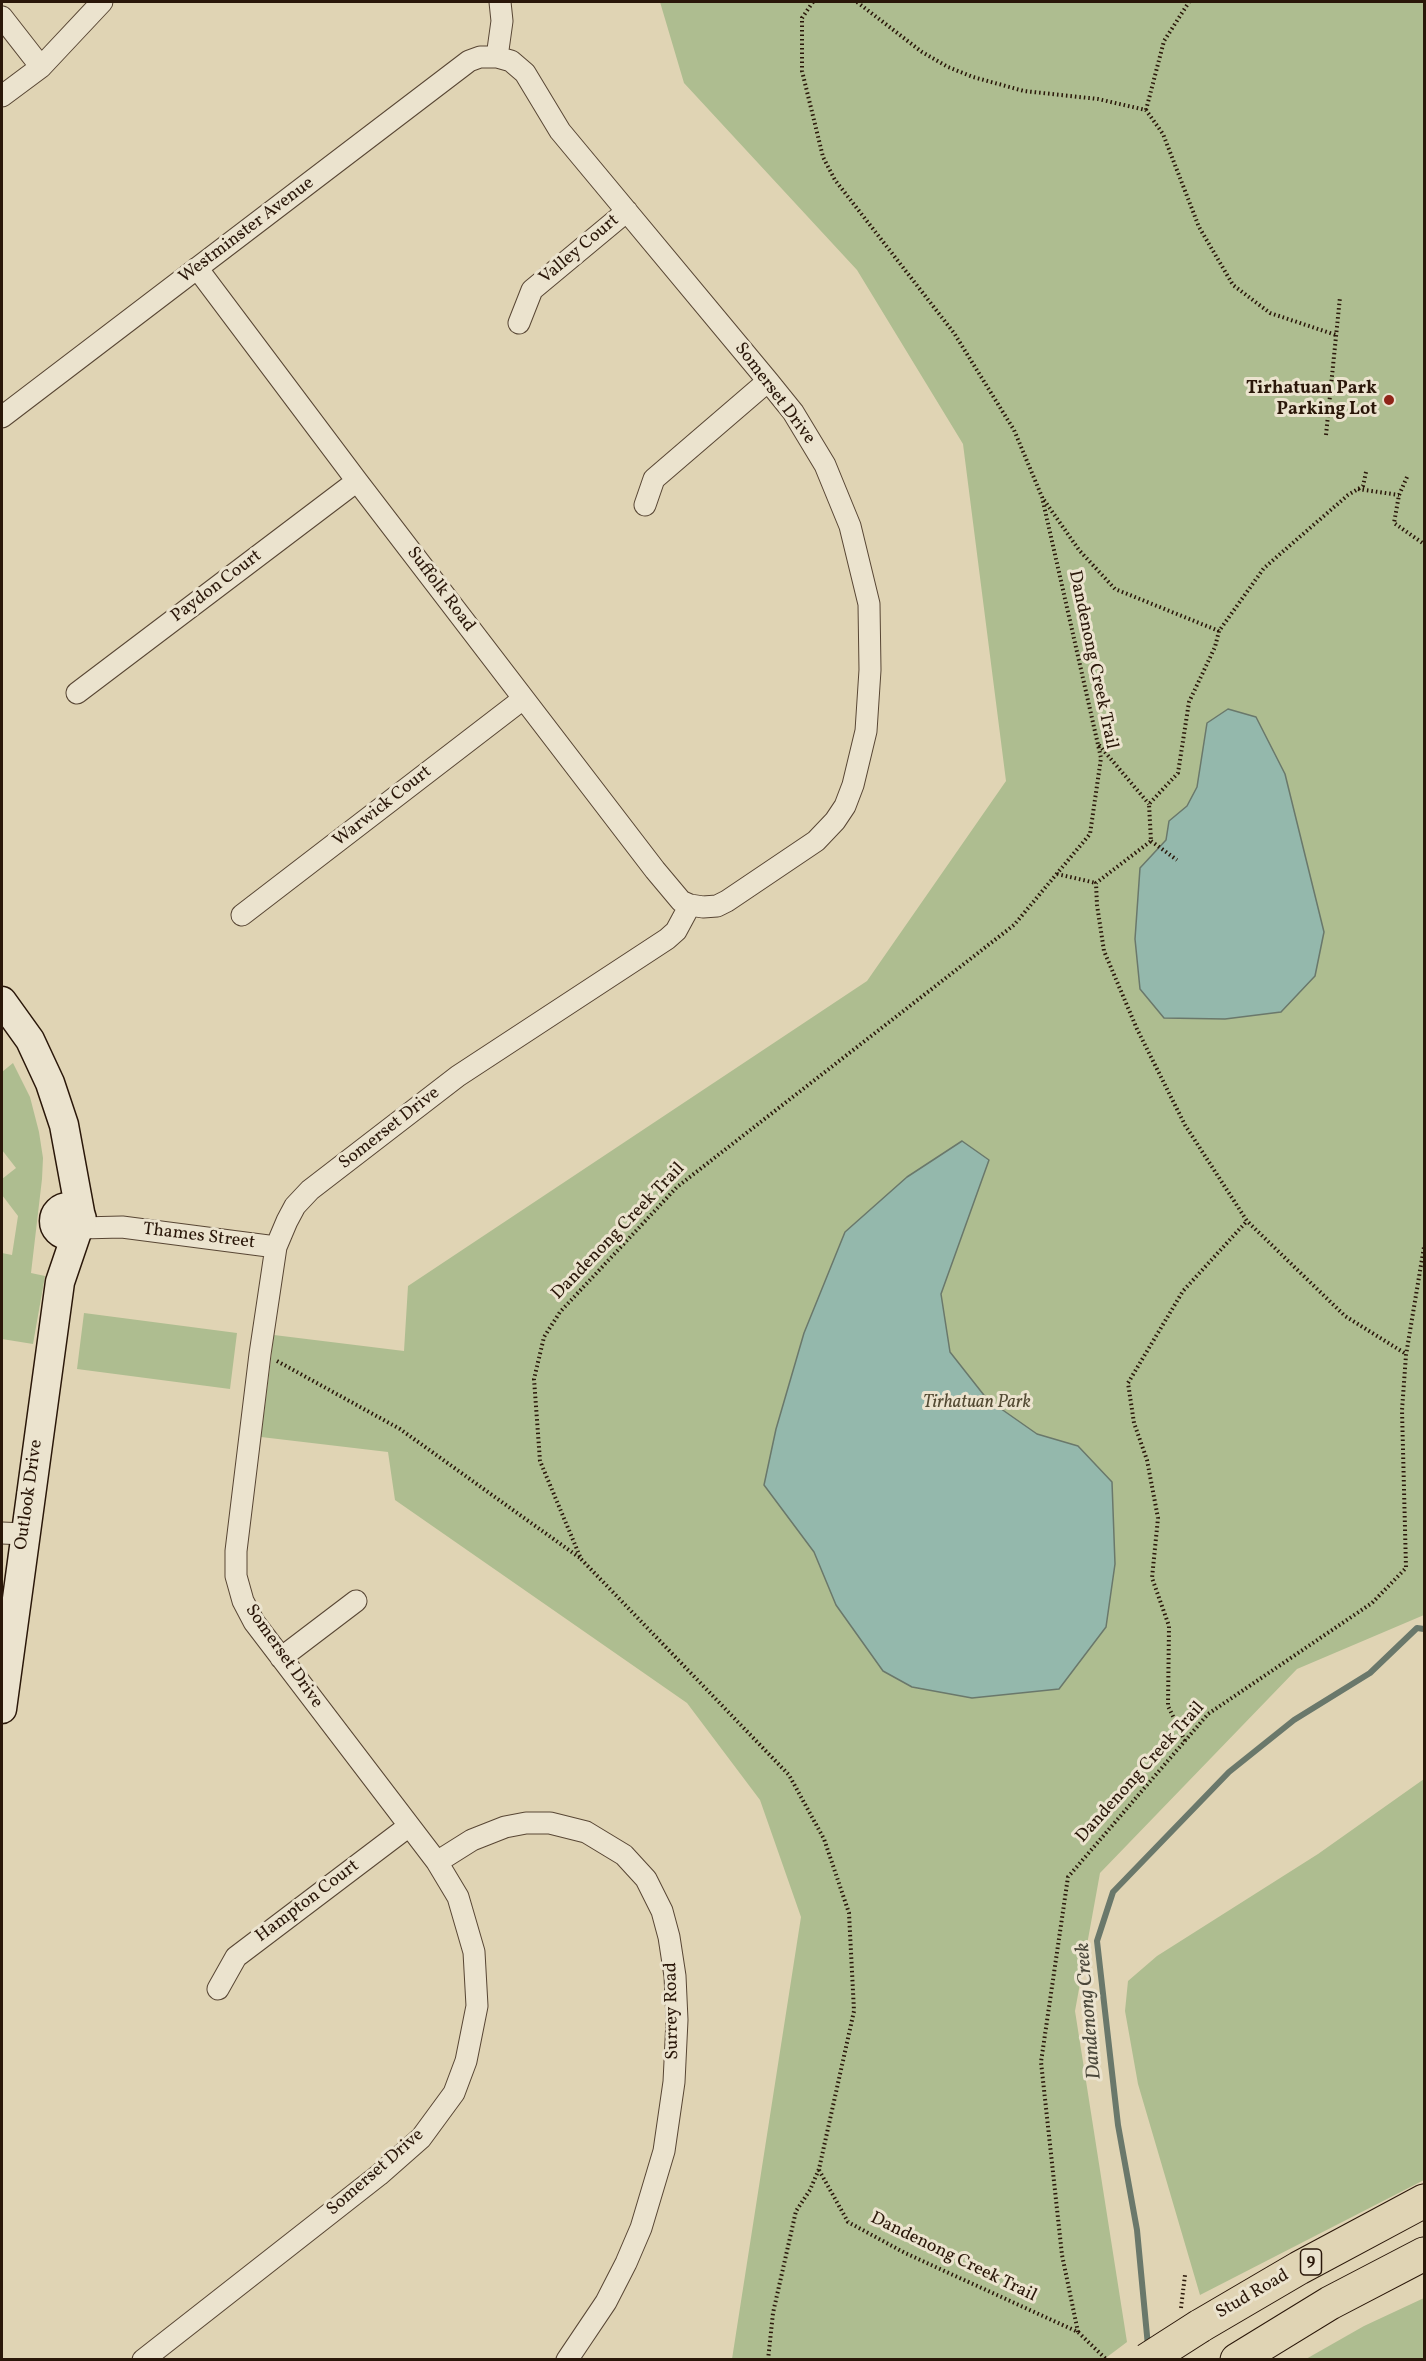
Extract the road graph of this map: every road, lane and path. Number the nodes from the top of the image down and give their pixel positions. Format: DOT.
graph roads {
  1 [pos="102,2"];
  2 [pos="500,2"];
  3 [pos="813,2"];
  4 [pos="857,2"];
  5 [pos="1189,2"];
  6 [pos="2,17"];
  7 [pos="497,57"];
  8 [pos="40,67"];
  9 [pos="2,96"];
  10 [pos="1146,110"];
  11 [pos="627,211"];
  12 [pos="198,268"];
  13 [pos="1340,297"];
  14 [pos="519,323"];
  15 [pos="1336,335"];
  16 [pos="768,381"];
  17 [pos="2,417"];
  18 [pos="1326,435"];
  19 [pos="1366,472"];
  20 [pos="1407,477"];
  21 [pos="357,481"];
  22 [pos="1357,489"];
  23 [pos="1399,495"];
  24 [pos="1042,497"];
  25 [pos="645,505"];
  26 [pos="1425,544"];
  27 [pos="1219,631"];
  28 [pos="77,693"];
  29 [pos="523,699"];
  30 [pos="1097,742"];
  31 [pos="1149,804"];
  32 [pos="1151,841"];
  33 [pos="1177,860"];
  34 [pos="1057,874"];
  35 [pos="1096,883"];
  36 [pos="690,905"];
  37 [pos="242,915"];
  38 [pos="2,1001"];
  39 [pos="73,1221"];
  40 [pos="1247,1221"];
  41 [pos="276,1247"];
  42 [pos="1425,1247"];
  43 [pos="260,1354"];
  44 [pos="1406,1354"];
  45 [pos="13,1533"];
  46 [pos="581,1559"];
  47 [pos="356,1601"];
  48 [pos="281,1658"];
  49 [pos="2,1709"];
  50 [pos="1185,1741"];
  51 [pos="409,1826"];
  52 [pos="437,1862"];
  53 [pos="218,1989"];
  54 [pos="819,2169"];
  55 [pos="1425,2201"];
  56 [pos="1425,2254"];
  57 [pos="1078,2332"];
  58 [pos="143,2360"];
  59 [pos="567,2360"];
  60 [pos="768,2360"];
  61 [pos="1107,2360"];
  62 [pos="1147,2360"];
  63 [pos="1237,2360"];
  1 -- 8 [label="street"];
  2 -- 7 [label="street"];
  3 -- 24 [label="path, Dandenong Creek Trail"];
  4 -- 10 [label="path"];
  5 -- 10 [label="path"];
  6 -- 8 [label="street"];
  7 -- 11 [label="street, Somerset Drive"];
  7 -- 12 [label="street, Westminster Avenue"];
  8 -- 9 [label="street"];
  10 -- 15 [label="path"];
  11 -- 14 [label="street, Valley Court"];
  11 -- 16 [label="street, Somerset Drive"];
  12 -- 17 [label="street, Westminster Avenue"];
  12 -- 21 [label="street, Suffolk Road"];
  13 -- 15 [label="path"];
  15 -- 18 [label="path"];
  16 -- 25 [label="street"];
  16 -- 36 [label="street, Somerset Drive"];
  19 -- 22 [label="path"];
  20 -- 23 [label="path"];
  21 -- 28 [label="street, Paydon Court"];
  21 -- 29 [label="street, Suffolk Road"];
  22 -- 23 [label="path"];
  22 -- 27 [label="path"];
  23 -- 26 [label="path"];
  24 -- 27 [label="path"];
  24 -- 30 [label="path, Dandenong Creek Trail"];
  27 -- 31 [label="path"];
  29 -- 36 [label="street, Suffolk Road"];
  29 -- 37 [label="street, Warwick Court"];
  30 -- 31 [label="path"];
  30 -- 34 [label="path, Dandenong Creek Trail"];
  31 -- 32 [label="path"];
  32 -- 33 [label="path"];
  32 -- 35 [label="path"];
  34 -- 35 [label="path"];
  34 -- 46 [label="path, Dandenong Creek Trail"];
  35 -- 40 [label="path"];
  36 -- 41 [label="street, Somerset Drive"];
  38 -- 39 [label="street, Outlook Drive"];
  39 -- 41 [label="street, Thames Street"];
  39 -- 45 [label="street, Outlook Drive"];
  40 -- 44 [label="path"];
  40 -- 50 [label="path"];
  41 -- 43 [label="street, Somerset Drive"];
  42 -- 44 [label="path, Dandenong Creek Trail"];
  43 -- 46 [label="path"];
  43 -- 48 [label="street, Somerset Drive"];
  44 -- 50 [label="path, Dandenong Creek Trail"];
  45 -- 49 [label="street, Outlook Drive"];
  46 -- 54 [label="path, Dandenong Creek Trail"];
  47 -- 48 [label="street"];
  48 -- 51 [label="street, Somerset Drive"];
  50 -- 57 [label="path, Dandenong Creek Trail"];
  51 -- 52 [label="street, Somerset Drive"];
  51 -- 53 [label="street, Hampton Court"];
  52 -- 58 [label="street, Somerset Drive"];
  52 -- 59 [label="street, Surrey Road"];
  54 -- 57 [label="path, Dandenong Creek Trail"];
  54 -- 60 [label="path"];
  55 -- 62 [label="highway, Stud Road / 9, bridge"];
  56 -- 63 [label="highway"];
  57 -- 61 [label="path, Dandenong Creek Trail"];
}
